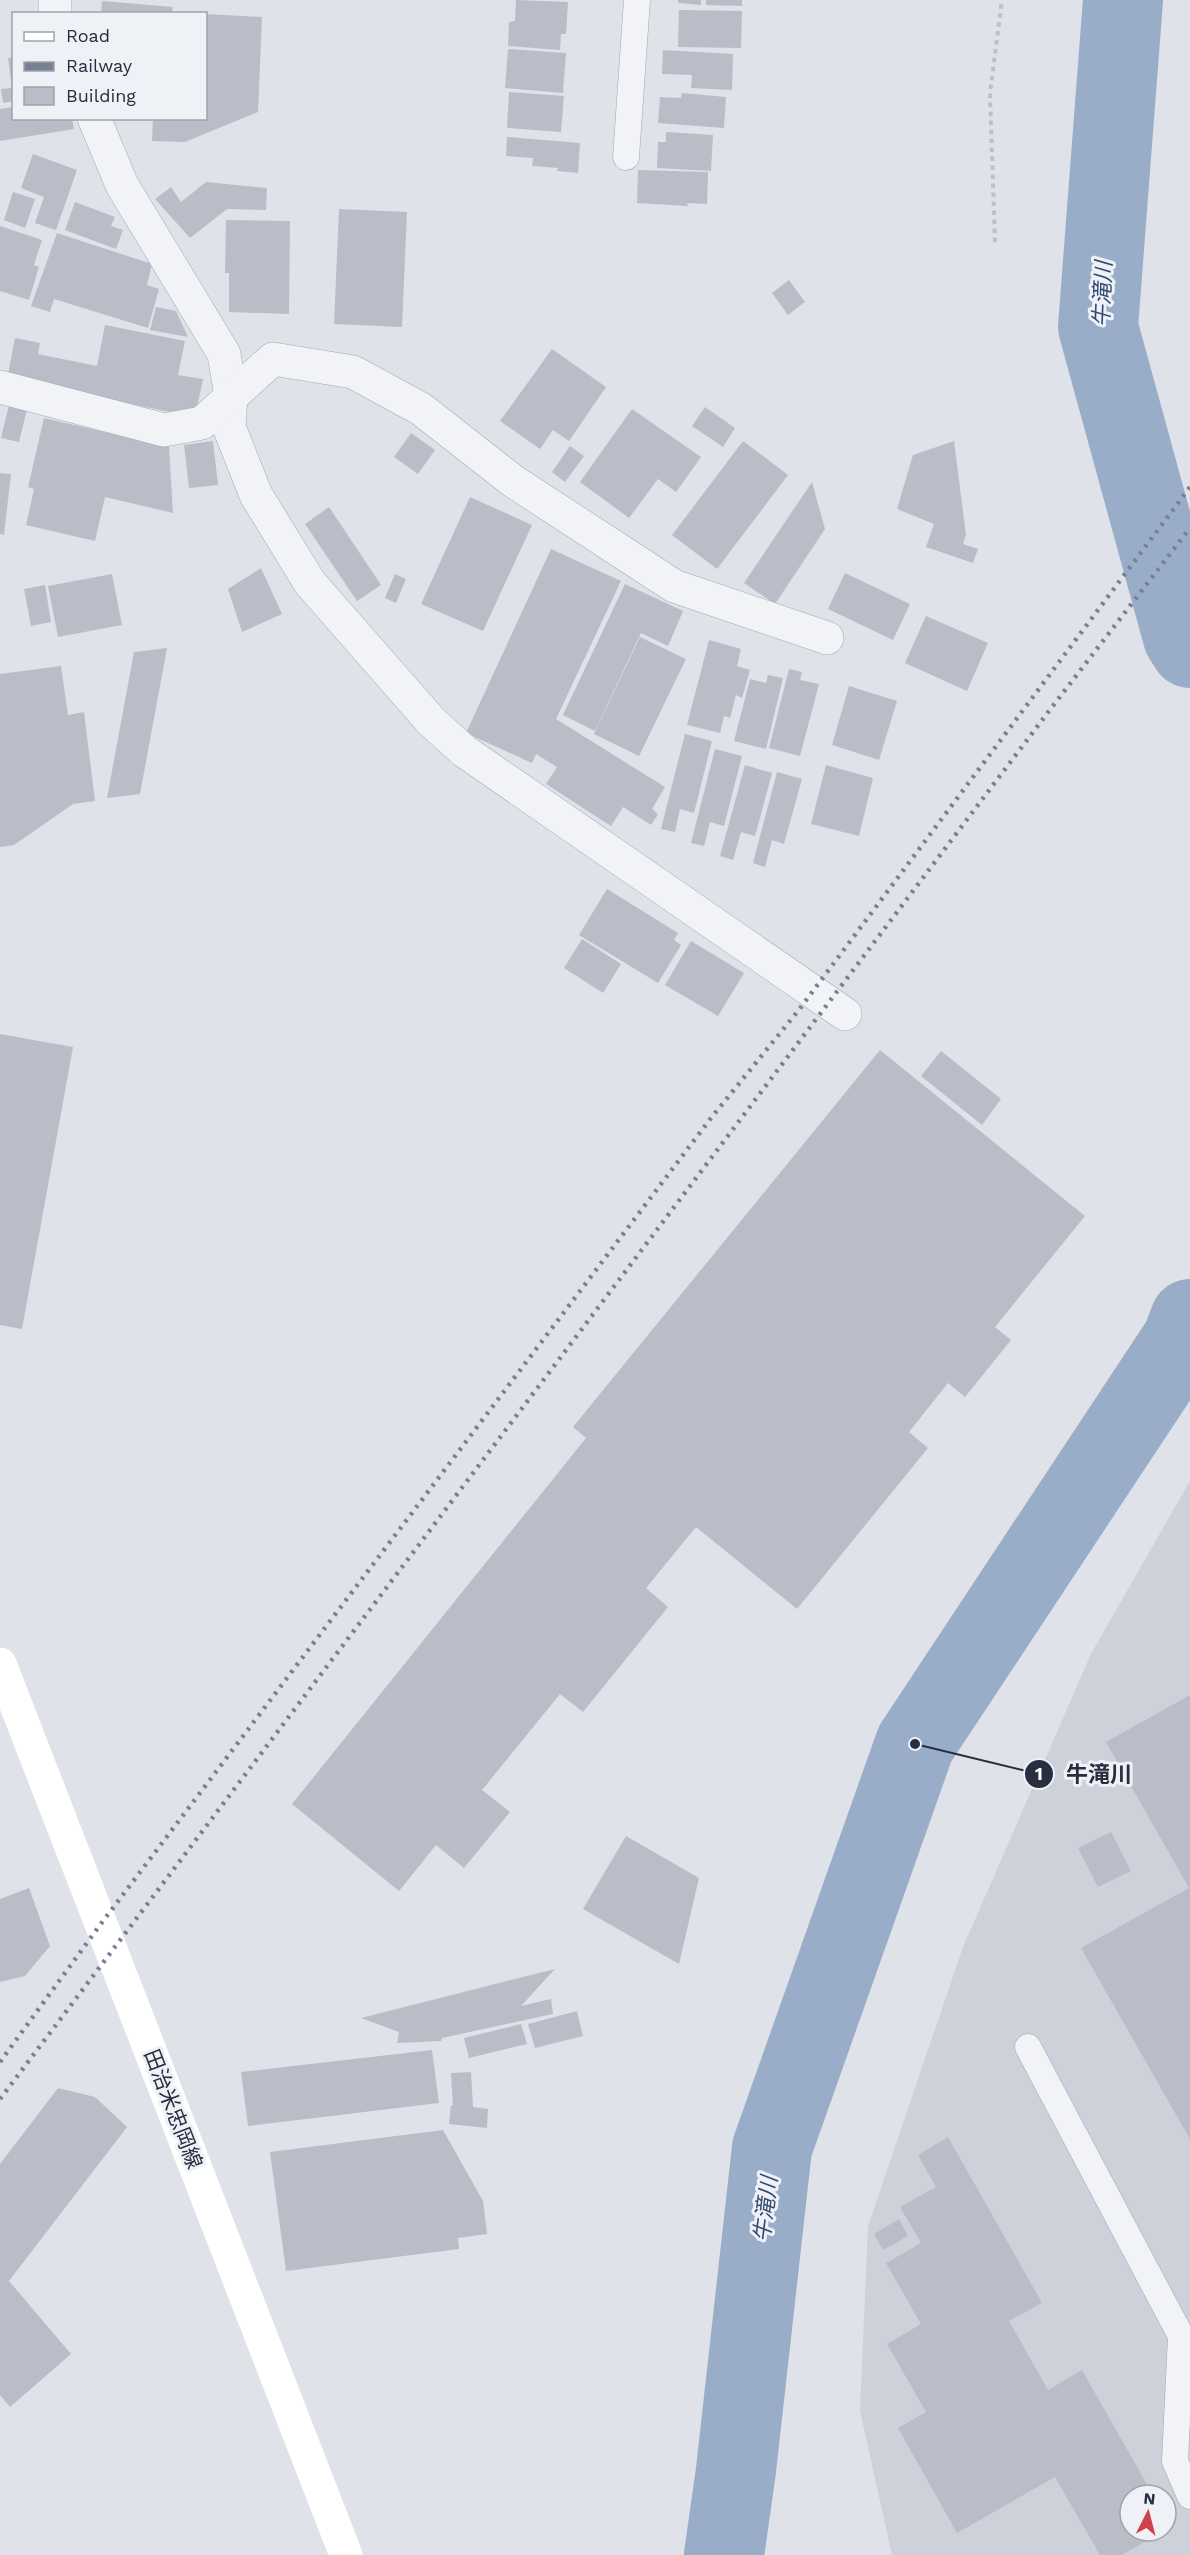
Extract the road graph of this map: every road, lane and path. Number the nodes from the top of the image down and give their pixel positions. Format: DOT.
graph roads {
  1 [pos="637,0"];
  2 [pos="1002,0"];
  3 [pos="95,120"];
  4 [pos="626,157"];
  5 [pos="995,242"];
  6 [pos="0,387"];
  7 [pos="231,396"];
  8 [pos="827,638"];
  9 [pos="845,1014"];
  10 [pos="0,1664"];
  11 [pos="1028,2047"];
  12 [pos="1190,2496"];
  13 [pos="346,2555"];
  1 -- 4 [label="lane"];
  2 -- 5 [label="path"];
  3 -- 7 [label="street"];
  6 -- 7 [label="street"];
  7 -- 8 [label="street"];
  7 -- 9 [label="street"];
  10 -- 13 [label="main road, 田治米忠岡線"];
  11 -- 12 [label="lane"];
}
